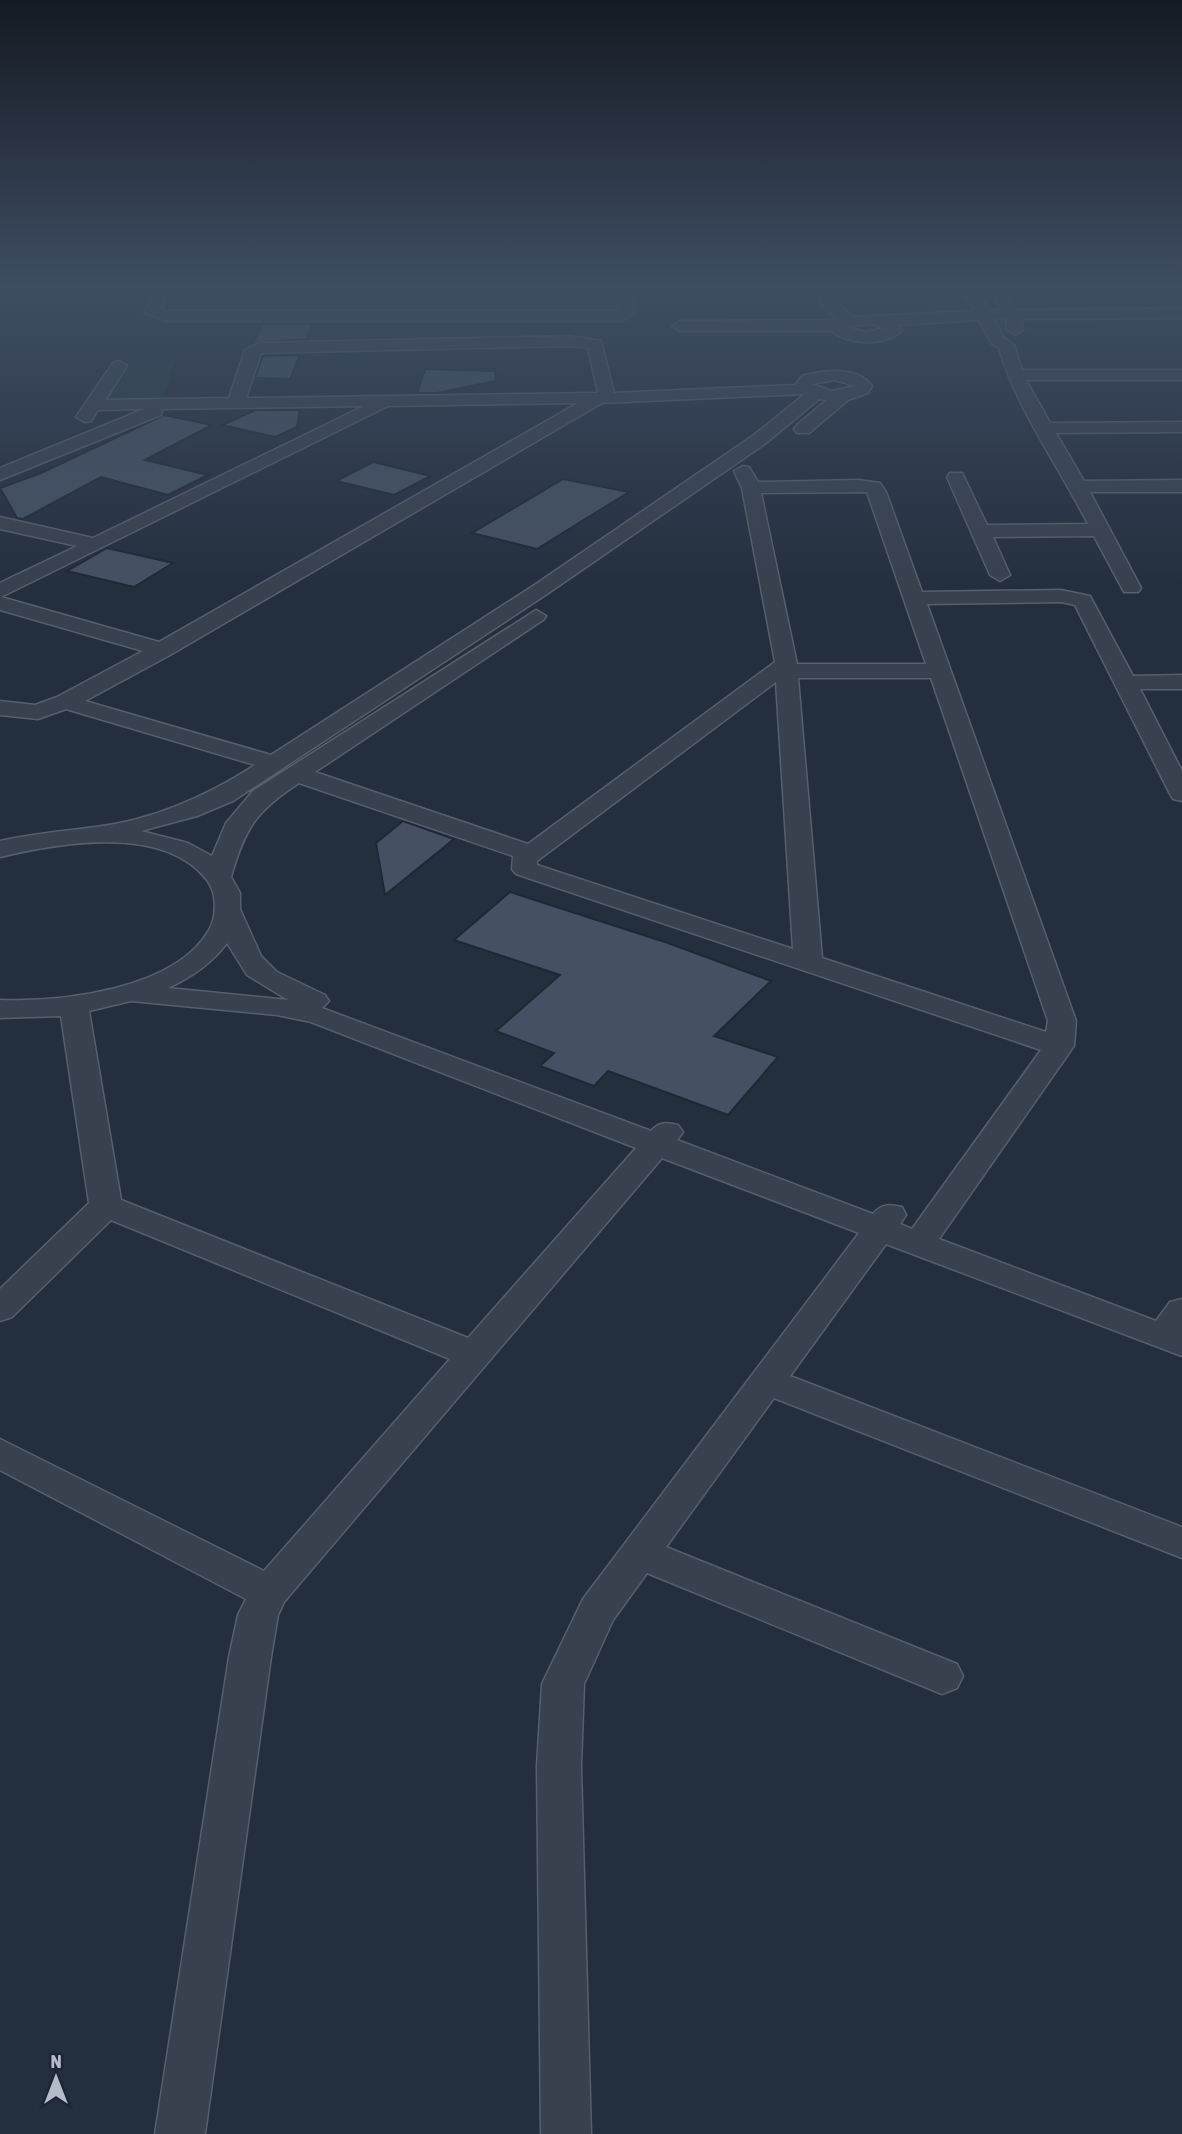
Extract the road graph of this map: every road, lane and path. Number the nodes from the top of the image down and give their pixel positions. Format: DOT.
graph roads {
  1 [pos="104,388"];
  2 [pos="241,388"];
  3 [pos="601,388"];
  4 [pos="827,388"];
  5 [pos="837,388"];
  6 [pos="1021,388"];
  7 [pos="811,391"];
  8 [pos="695,397"];
  9 [pos="603,398"];
  10 [pos="386,401"];
  11 [pos="236,403"];
  12 [pos="170,404"];
  13 [pos="92,405"];
  14 [pos="760,424"];
  15 [pos="1042,428"];
  16 [pos="1182,428"];
  17 [pos="790,439"];
  18 [pos="67,447"];
  19 [pos="0,475"];
  20 [pos="956,477"];
  21 [pos="747,479"];
  22 [pos="1182,486"];
  23 [pos="1079,487"];
  24 [pos="0,523"];
  25 [pos="1101,530"];
  26 [pos="980,531"];
  27 [pos="95,544"];
  28 [pos="1000,575"];
  29 [pos="1131,588"];
  30 [pos="0,591"];
  31 [pos="915,598"];
  32 [pos="0,603"];
  33 [pos="162,650"];
  34 [pos="786,667"];
  35 [pos="940,671"];
  36 [pos="1182,682"];
  37 [pos="1126,683"];
  38 [pos="65,702"];
  39 [pos="0,708"];
  40 [pos="272,763"];
  41 [pos="297,774"];
  42 [pos="1182,794"];
  43 [pos="99,834"];
  44 [pos="27,842"];
  45 [pos="0,843"];
  46 [pos="0,849"];
  47 [pos="532,853"];
  48 [pos="218,877"];
  49 [pos="228,911"];
  50 [pos="808,962"];
  51 [pos="133,993"];
  52 [pos="74,1008"];
  53 [pos="4,1012"];
  54 [pos="1059,1046"];
  55 [pos="661,1139"];
  56 [pos="106,1206"];
  57 [pos="904,1229"];
  58 [pos="0,1309"];
  59 [pos="1177,1327"];
  60 [pos="473,1354"];
  61 [pos="767,1381"];
  62 [pos="0,1453"];
  63 [pos="1182,1543"];
  64 [pos="640,1553"];
  65 [pos="269,1592"];
  66 [pos="942,1676"];
  67 [pos="180,2134"];
  68 [pos="566,2134"];
  1 -- 13 [label="street"];
  2 -- 11 [label="street"];
  3 -- 9 [label="street"];
  4 -- 7 [label="street"];
  5 -- 17 [label="street"];
  6 -- 15 [label="street"];
  7 -- 8 [label="street"];
  7 -- 14 [label="street"];
  8 -- 9 [label="street"];
  8 -- 14 [label="street"];
  9 -- 10 [label="street"];
  9 -- 33 [label="street"];
  10 -- 11 [label="street"];
  10 -- 27 [label="street"];
  11 -- 12 [label="street"];
  12 -- 13 [label="street"];
  12 -- 18 [label="street"];
  13 -- 18 [label="street"];
  14 -- 17 [label="street"];
  14 -- 40 [label="street"];
  15 -- 16 [label="street"];
  15 -- 23 [label="street"];
  17 -- 21 [label="street"];
  18 -- 19 [label="street"];
  20 -- 26 [label="street"];
  21 -- 31 [label="street"];
  21 -- 34 [label="street"];
  21 -- 41 [label="street"];
  22 -- 23 [label="street"];
  23 -- 25 [label="street"];
  24 -- 27 [label="street"];
  25 -- 26 [label="street"];
  25 -- 29 [label="street"];
  26 -- 28 [label="street"];
  27 -- 30 [label="street"];
  31 -- 35 [label="street"];
  31 -- 37 [label="street"];
  32 -- 33 [label="street"];
  33 -- 38 [label="street"];
  34 -- 35 [label="street"];
  34 -- 47 [label="street"];
  34 -- 50 [label="street"];
  35 -- 54 [label="street"];
  36 -- 37 [label="street"];
  37 -- 42 [label="street"];
  38 -- 39 [label="street"];
  38 -- 40 [label="street"];
  40 -- 43 [label="street"];
  41 -- 47 [label="street"];
  41 -- 48 [label="street"];
  43 -- 44 [label="street"];
  43 -- 48 [label="street"];
  44 -- 45 [label="street"];
  44 -- 46 [label="street"];
  47 -- 50 [label="street"];
  48 -- 49 [label="street"];
  49 -- 51 [label="street"];
  49 -- 55 [label="street"];
  50 -- 54 [label="street"];
  51 -- 52 [label="street"];
  51 -- 55 [label="street"];
  52 -- 53 [label="street"];
  52 -- 56 [label="street"];
  54 -- 57 [label="street"];
  55 -- 57 [label="street"];
  55 -- 60 [label="street"];
  56 -- 58 [label="street"];
  56 -- 60 [label="street"];
  57 -- 59 [label="street"];
  57 -- 61 [label="street"];
  60 -- 65 [label="street"];
  61 -- 63 [label="street"];
  61 -- 64 [label="street"];
  62 -- 65 [label="street"];
  64 -- 66 [label="street"];
  64 -- 68 [label="street"];
  65 -- 67 [label="street"];
}
